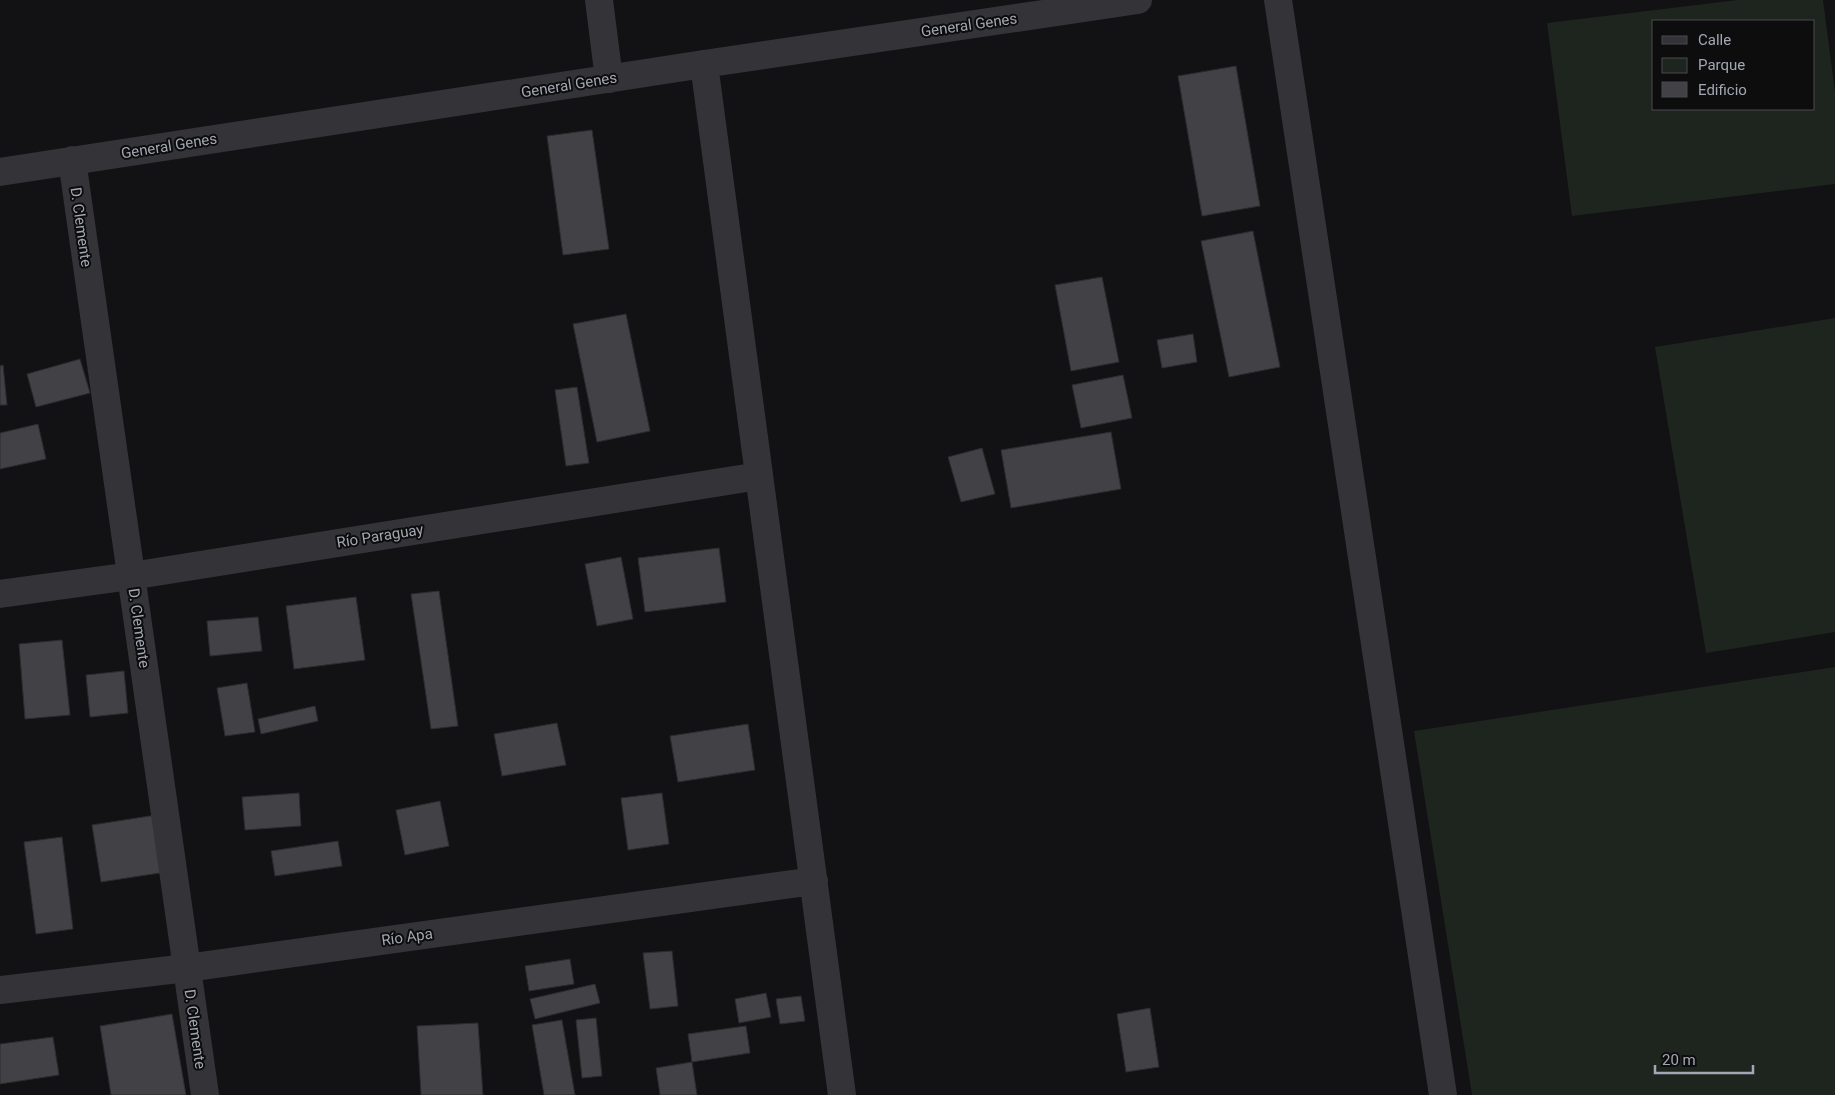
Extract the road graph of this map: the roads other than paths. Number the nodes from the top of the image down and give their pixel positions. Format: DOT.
graph roads {
  1 [pos="599,0"];
  2 [pos="1278,0"];
  3 [pos="1125,1"];
  4 [pos="704,64"];
  5 [pos="609,79"];
  6 [pos="72,160"];
  7 [pos="0,172"];
  8 [pos="759,476"];
  9 [pos="131,576"];
  10 [pos="0,594"];
  11 [pos="814,882"];
  12 [pos="187,968"];
  13 [pos="0,990"];
  14 [pos="205,1095"];
  15 [pos="842,1095"];
  16 [pos="1443,1095"];
  1 -- 5 [label="street"];
  2 -- 16 [label="street"];
  3 -- 4 [label="street, General Genes"];
  4 -- 5 [label="street, General Genes"];
  4 -- 8 [label="street"];
  5 -- 6 [label="street, General Genes"];
  6 -- 7 [label="street, General Genes"];
  6 -- 9 [label="street, D. Clemente"];
  8 -- 9 [label="street, Río Paraguay"];
  8 -- 11 [label="street"];
  9 -- 10 [label="street, Río Paraguay"];
  9 -- 12 [label="street, D. Clemente"];
  11 -- 12 [label="street, Río Apa"];
  11 -- 15 [label="street"];
  12 -- 13 [label="street, Río Apa"];
  12 -- 14 [label="street, D. Clemente"];
}
